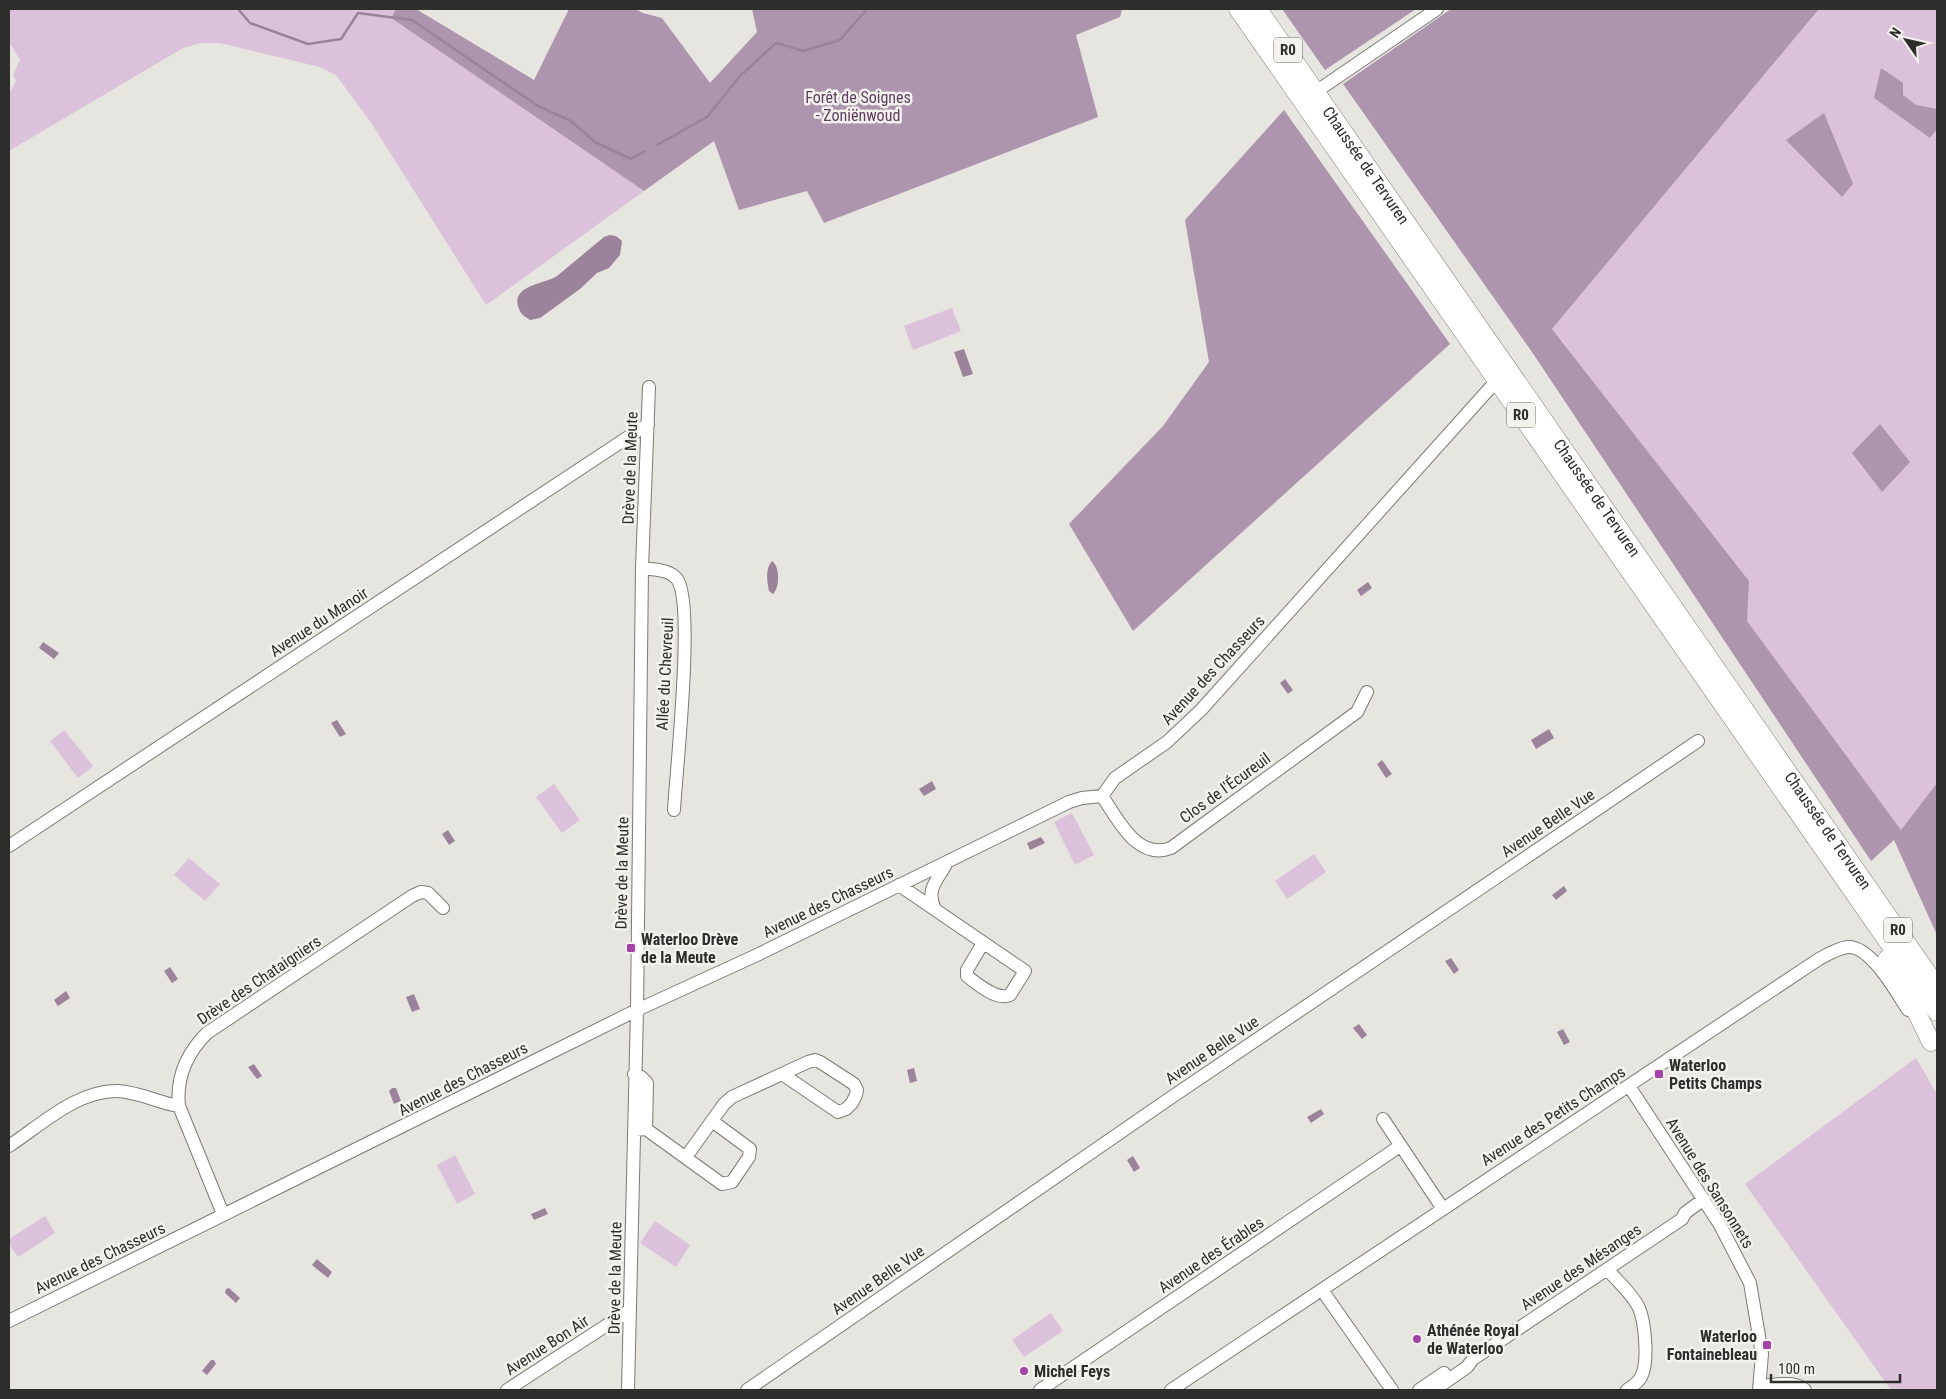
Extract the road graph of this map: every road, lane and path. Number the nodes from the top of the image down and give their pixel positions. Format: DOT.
graph roads {
  1 [pos="1238,9"];
  2 [pos="1258,9"];
  3 [pos="1437,9"];
  4 [pos="1317,92"];
  5 [pos="649,387"];
  6 [pos="1490,388"];
  7 [pos="648,424"];
  8 [pos="642,568"];
  9 [pos="1367,692"];
  10 [pos="1698,741"];
  11 [pos="1102,796"];
  12 [pos="674,810"];
  13 [pos="9,846"];
  14 [pos="947,862"];
  15 [pos="899,885"];
  16 [pos="443,908"];
  17 [pos="935,909"];
  18 [pos="1872,919"];
  19 [pos="984,943"];
  20 [pos="1937,987"];
  21 [pos="637,1010"];
  22 [pos="1937,1012"];
  23 [pos="1934,1048"];
  24 [pos="782,1074"];
  25 [pos="1629,1086"];
  26 [pos="179,1106"];
  27 [pos="1383,1119"];
  28 [pos="712,1121"];
  29 [pos="640,1130"];
  30 [pos="9,1146"];
  31 [pos="1400,1146"];
  32 [pos="686,1156"];
  33 [pos="1706,1204"];
  34 [pos="1443,1209"];
  35 [pos="223,1214"];
  36 [pos="1611,1266"];
  37 [pos="1322,1290"];
  38 [pos="630,1310"];
  39 [pos="9,1321"];
  40 [pos="1473,1359"];
  41 [pos="1760,1388"];
  42 [pos="507,1390"];
  43 [pos="628,1390"];
  44 [pos="747,1390"];
  45 [pos="1040,1390"];
  46 [pos="1171,1390"];
  47 [pos="1392,1390"];
  48 [pos="1419,1390"];
  49 [pos="1434,1390"];
  50 [pos="1627,1390"];
  51 [pos="1806,1390"];
  1 -- 18 [label="highway, Chaussée de Tervuren / R0"];
  2 -- 4 [label="highway, Chaussée de Tervuren / R0"];
  3 -- 4 [label="street"];
  4 -- 20 [label="highway, Chaussée de Tervuren / R0"];
  5 -- 7 [label="street, Drève de la Meute"];
  6 -- 11 [label="street, Avenue des Chasseurs"];
  7 -- 8 [label="street, Drève de la Meute"];
  7 -- 13 [label="street, Avenue du Manoir"];
  8 -- 12 [label="street, Allée du Chevreuil"];
  8 -- 21 [label="street, Drève de la Meute"];
  9 -- 11 [label="street, Clos de l'Écureuil"];
  10 -- 44 [label="street, Avenue Belle Vue"];
  11 -- 14 [label="street, Avenue des Chasseurs"];
  14 -- 15 [label="street, Avenue des Chasseurs"];
  14 -- 17 [label="street"];
  15 -- 17 [label="street"];
  15 -- 21 [label="street, Avenue des Chasseurs"];
  16 -- 26 [label="street, Drève des Chataigniers"];
  17 -- 19 [label="street"];
  18 -- 22 [label="highway, R0"];
  18 -- 23 [label="highway"];
  19 -- 19 [label="street"];
  21 -- 29 [label="street, Drève de la Meute"];
  21 -- 35 [label="street, Avenue des Chasseurs"];
  23 -- 25 [label="street, Avenue des Petits Champs"];
  24 -- 24 [label="street"];
  24 -- 28 [label="street"];
  25 -- 33 [label="street, Avenue des Sansonnets"];
  25 -- 34 [label="street, Avenue des Petits Champs"];
  26 -- 30 [label="street"];
  26 -- 35 [label="street, Drève des Chataigniers"];
  27 -- 31 [label="street"];
  28 -- 32 [label="street"];
  28 -- 32 [label="street"];
  29 -- 32 [label="street"];
  29 -- 38 [label="street, Drève de la Meute"];
  31 -- 34 [label="street"];
  31 -- 45 [label="street, Avenue des Érables"];
  33 -- 36 [label="street, Avenue des Mésanges"];
  33 -- 41 [label="street, Avenue des Sansonnets"];
  34 -- 37 [label="street, Avenue des Petits Champs"];
  35 -- 39 [label="street, Avenue des Chasseurs"];
  36 -- 40 [label="street, Avenue des Mésanges"];
  36 -- 50 [label="street"];
  37 -- 46 [label="street, Avenue des Petits Champs"];
  37 -- 47 [label="street"];
  38 -- 42 [label="street, Avenue Bon Air"];
  38 -- 43 [label="street, Drève de la Meute"];
  40 -- 48 [label="street, Avenue des Mésanges"];
  40 -- 49 [label="street, Avenue des Mésanges"];
  41 -- 51 [label="street"];
}
